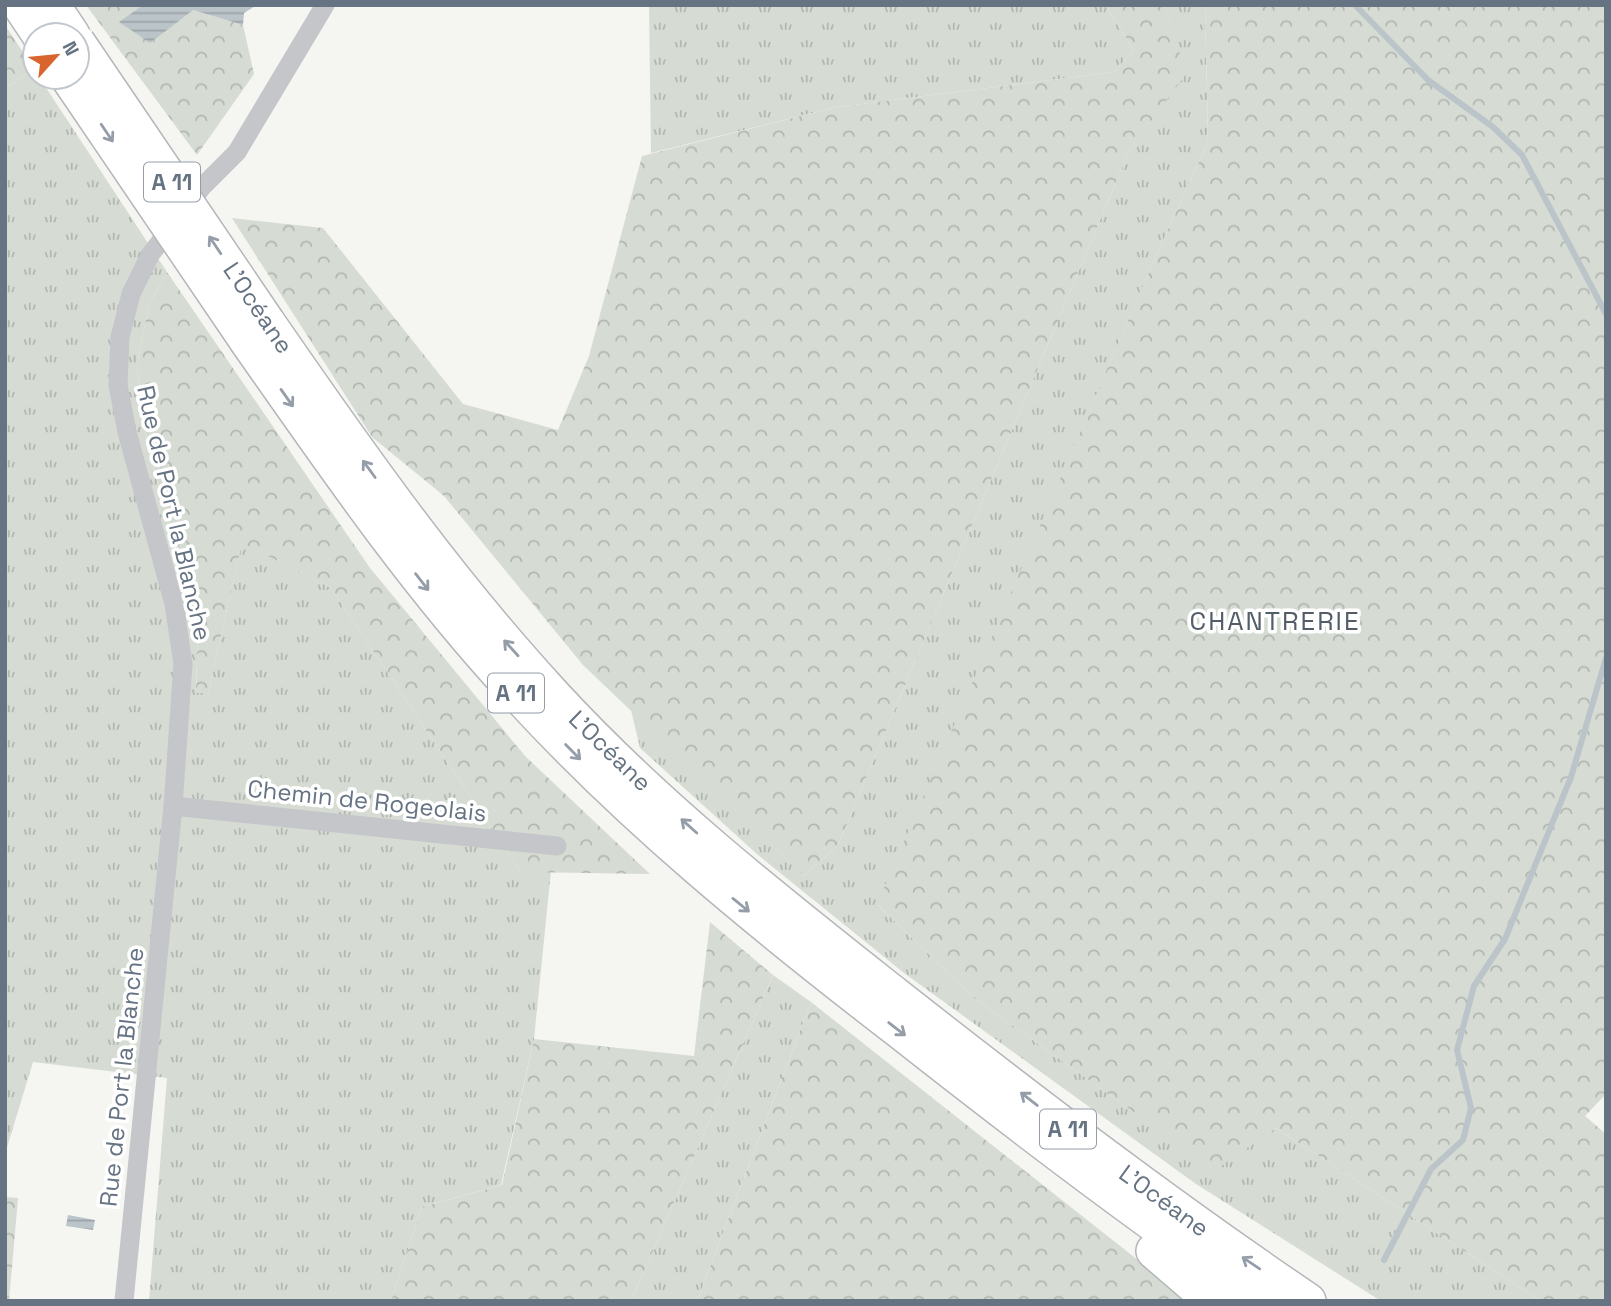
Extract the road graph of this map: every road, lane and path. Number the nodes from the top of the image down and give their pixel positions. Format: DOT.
graph roads {
  1 [pos="19,5"];
  2 [pos="52,5"];
  3 [pos="325,5"];
  4 [pos="30,21"];
  5 [pos="63,21"];
  6 [pos="91,64"];
  7 [pos="78,91"];
  8 [pos="258,332"];
  9 [pos="173,806"];
  10 [pos="557,846"];
  11 [pos="1071,1164"];
  12 [pos="124,1301"];
  13 [pos="1212,1301"];
  14 [pos="1262,1301"];
  15 [pos="1308,1301"];
  1 -- 4 [label="highway"];
  2 -- 5 [label="highway"];
  3 -- 9 [label="street, Rue de Port la Blanche"];
  8 -- 6 [label="highway, L’Océane / A 11, one-way, bridge"];
  7 -- 8 [label="highway, L’Océane / A 11, one-way, bridge"];
  8 -- 11 [label="highway, L’Océane / A 11, one-way"];
  15 -- 8 [label="highway, L’Océane / A 11, one-way"];
  9 -- 10 [label="street, Chemin de Rogeolais"];
  9 -- 12 [label="street, Rue de Port la Blanche"];
  11 -- 13 [label="highway"];
  11 -- 14 [label="highway, L’Océane / A 11"];
}
